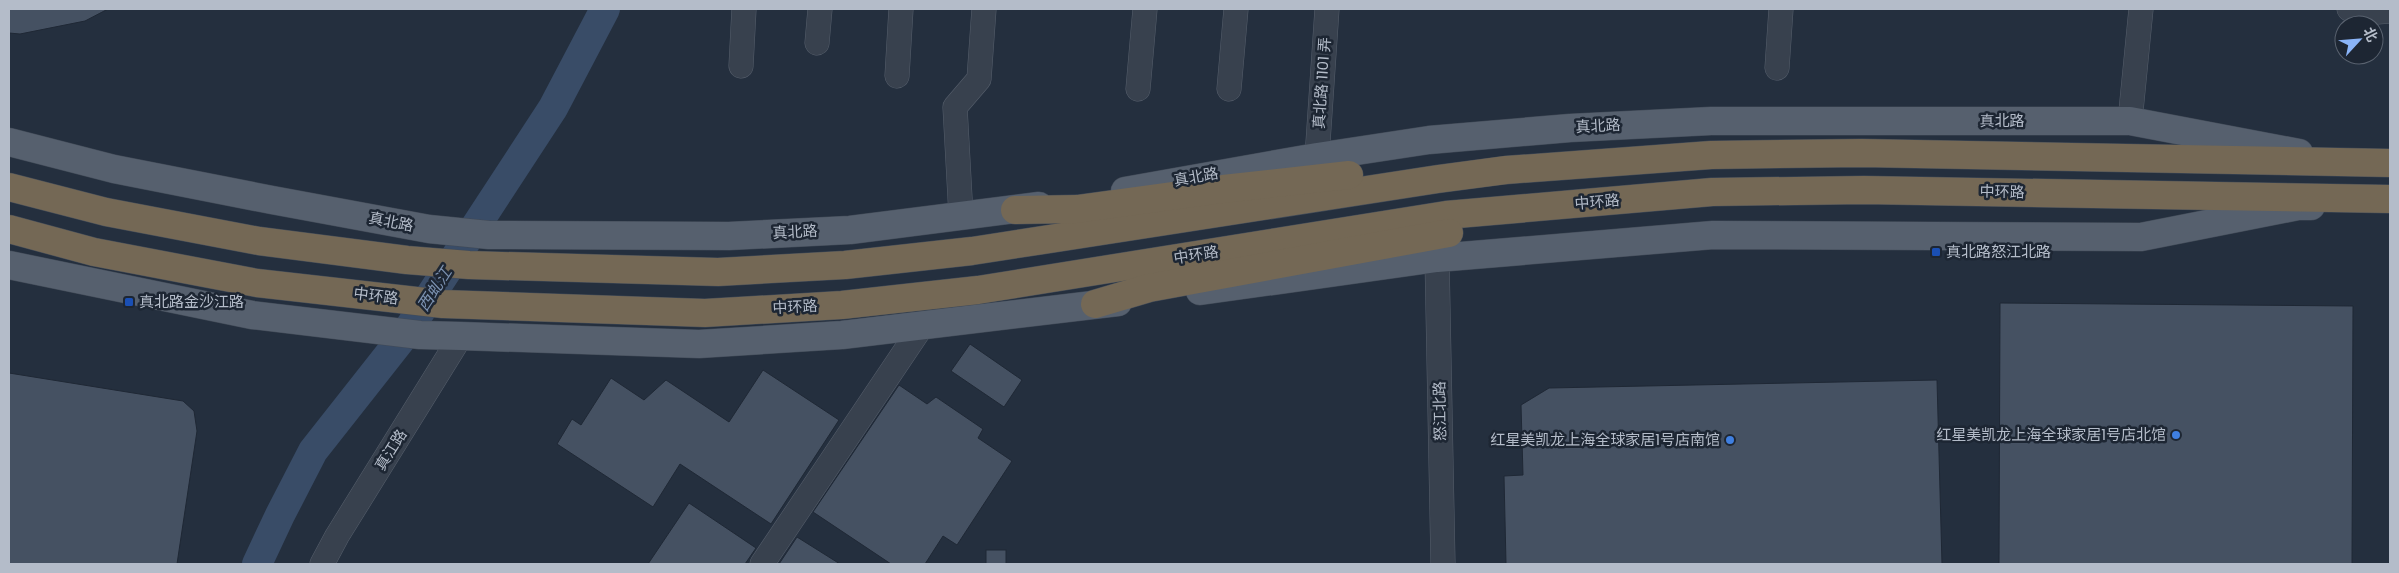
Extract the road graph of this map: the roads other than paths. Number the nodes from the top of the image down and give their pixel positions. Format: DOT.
graph roads {
  1 [pos="744,9"];
  2 [pos="820,9"];
  3 [pos="902,9"];
  4 [pos="984,9"];
  5 [pos="1144,9"];
  6 [pos="1236,9"];
  7 [pos="1327,9"];
  8 [pos="1781,9"];
  9 [pos="2141,9"];
  10 [pos="2349,9"];
  11 [pos="2390,11"];
  12 [pos="817,43"];
  13 [pos="740,66"];
  14 [pos="1777,68"];
  15 [pos="897,76"];
  16 [pos="1138,89"];
  17 [pos="1229,89"];
  18 [pos="2130,121"];
  19 [pos="9,142"];
  20 [pos="2390,153"];
  21 [pos="1317,157"];
  22 [pos="2390,163"];
  23 [pos="1506,170"];
  24 [pos="9,187"];
  25 [pos="1712,192"];
  26 [pos="2390,199"];
  27 [pos="2390,207"];
  28 [pos="1015,210"];
  29 [pos="961,216"];
  30 [pos="9,229"];
  31 [pos="1437,258"];
  32 [pos="9,265"];
  33 [pos="1095,304"];
  34 [pos="922,326"];
  35 [pos="461,336"];
  36 [pos="322,564"];
  37 [pos="762,564"];
  38 [pos="1444,564"];
  1 -- 13 [label="street"];
  2 -- 12 [label="street"];
  3 -- 15 [label="street"];
  4 -- 29 [label="street"];
  5 -- 16 [label="street"];
  6 -- 17 [label="street"];
  7 -- 21 [label="street, 真北路 1101 弄"];
  8 -- 14 [label="street"];
  9 -- 18 [label="street"];
  10 -- 11 [label="street"];
  18 -- 20 [label="main road, 真北路"];
  18 -- 21 [label="main road, 真北路"];
  19 -- 29 [label="main road, 真北路"];
  21 -- 28 [label="main road, 真北路"];
  22 -- 23 [label="highway"];
  23 -- 24 [label="highway"];
  23 -- 28 [label="highway"];
  25 -- 26 [label="highway, 中环路"];
  25 -- 30 [label="highway, 中环路"];
  25 -- 33 [label="highway"];
  27 -- 31 [label="main road"];
  28 -- 29 [label="main road, 真北路"];
  31 -- 33 [label="main road"];
  31 -- 38 [label="street, 怒江北路"];
  32 -- 35 [label="main road"];
  33 -- 34 [label="main road"];
  34 -- 35 [label="main road"];
  34 -- 37 [label="street"];
  35 -- 36 [label="street, 真江路"];
}
